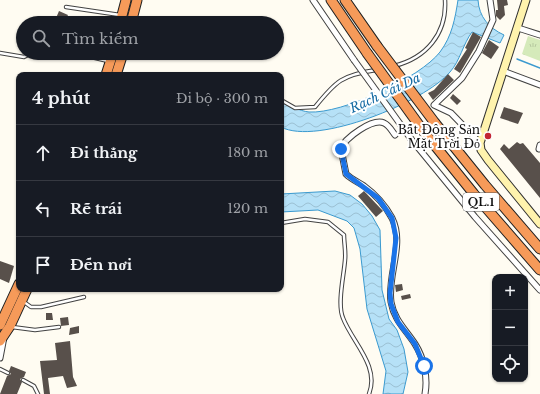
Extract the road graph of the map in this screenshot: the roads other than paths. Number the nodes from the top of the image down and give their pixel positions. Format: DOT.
graph roads {
  1 [pos="126,0"];
  2 [pos="137,0"];
  3 [pos="314,0"];
  4 [pos="331,0"];
  5 [pos="345,0"];
  6 [pos="445,0"];
  7 [pos="490,0"];
  8 [pos="526,0"];
  9 [pos="66,6"];
  10 [pos="105,16"];
  11 [pos="122,16"];
  12 [pos="133,16"];
  13 [pos="518,28"];
  14 [pos="540,35"];
  15 [pos="0,53"];
  16 [pos="16,56"];
  17 [pos="111,60"];
  18 [pos="121,60"];
  19 [pos="390,67"];
  20 [pos="383,68"];
  21 [pos="504,71"];
  22 [pos="107,72"];
  23 [pos="117,72"];
  24 [pos="540,85"];
  25 [pos="284,102"];
  26 [pos="395,135"];
  27 [pos="480,143"];
  28 [pos="284,222"];
  29 [pos="540,224"];
  30 [pos="540,249"];
  31 [pos="540,270"];
  32 [pos="16,290"];
  33 [pos="540,290"];
  34 [pos="26,292"];
  35 [pos="84,297"];
  36 [pos="22,300"];
  37 [pos="0,325"];
  38 [pos="10,326"];
  39 [pos="59,327"];
  40 [pos="2,339"];
  41 [pos="0,358"];
  42 [pos="0,369"];
  43 [pos="8,373"];
  44 [pos="23,380"];
  45 [pos="38,394"];
  46 [pos="369,394"];
  47 [pos="425,394"];
  1 -- 11 [label="highway"];
  2 -- 12 [label="highway"];
  3 -- 33 [label="street, bridge"];
  4 -- 31 [label="highway, QL.1, bridge"];
  5 -- 30 [label="highway, QL.1, bridge"];
  6 -- 19 [label="lane"];
  7 -- 27 [label="street"];
  8 -- 13 [label="street"];
  9 -- 10 [label="lane"];
  13 -- 14 [label="street"];
  13 -- 21 [label="street"];
  15 -- 16 [label="lane"];
  17 -- 22 [label="highway"];
  18 -- 23 [label="highway"];
  20 -- 25 [label="lane"];
  21 -- 24 [label="street"];
  21 -- 27 [label="street"];
  26 -- 47 [label="street"];
  27 -- 29 [label="street"];
  28 -- 46 [label="lane"];
  32 -- 37 [label="highway"];
  34 -- 36 [label="highway"];
  35 -- 36 [label="lane"];
  36 -- 38 [label="highway"];
  38 -- 39 [label="lane"];
  38 -- 40 [label="highway"];
  40 -- 41 [label="street"];
  42 -- 43 [label="lane"];
  44 -- 45 [label="lane"];
}
